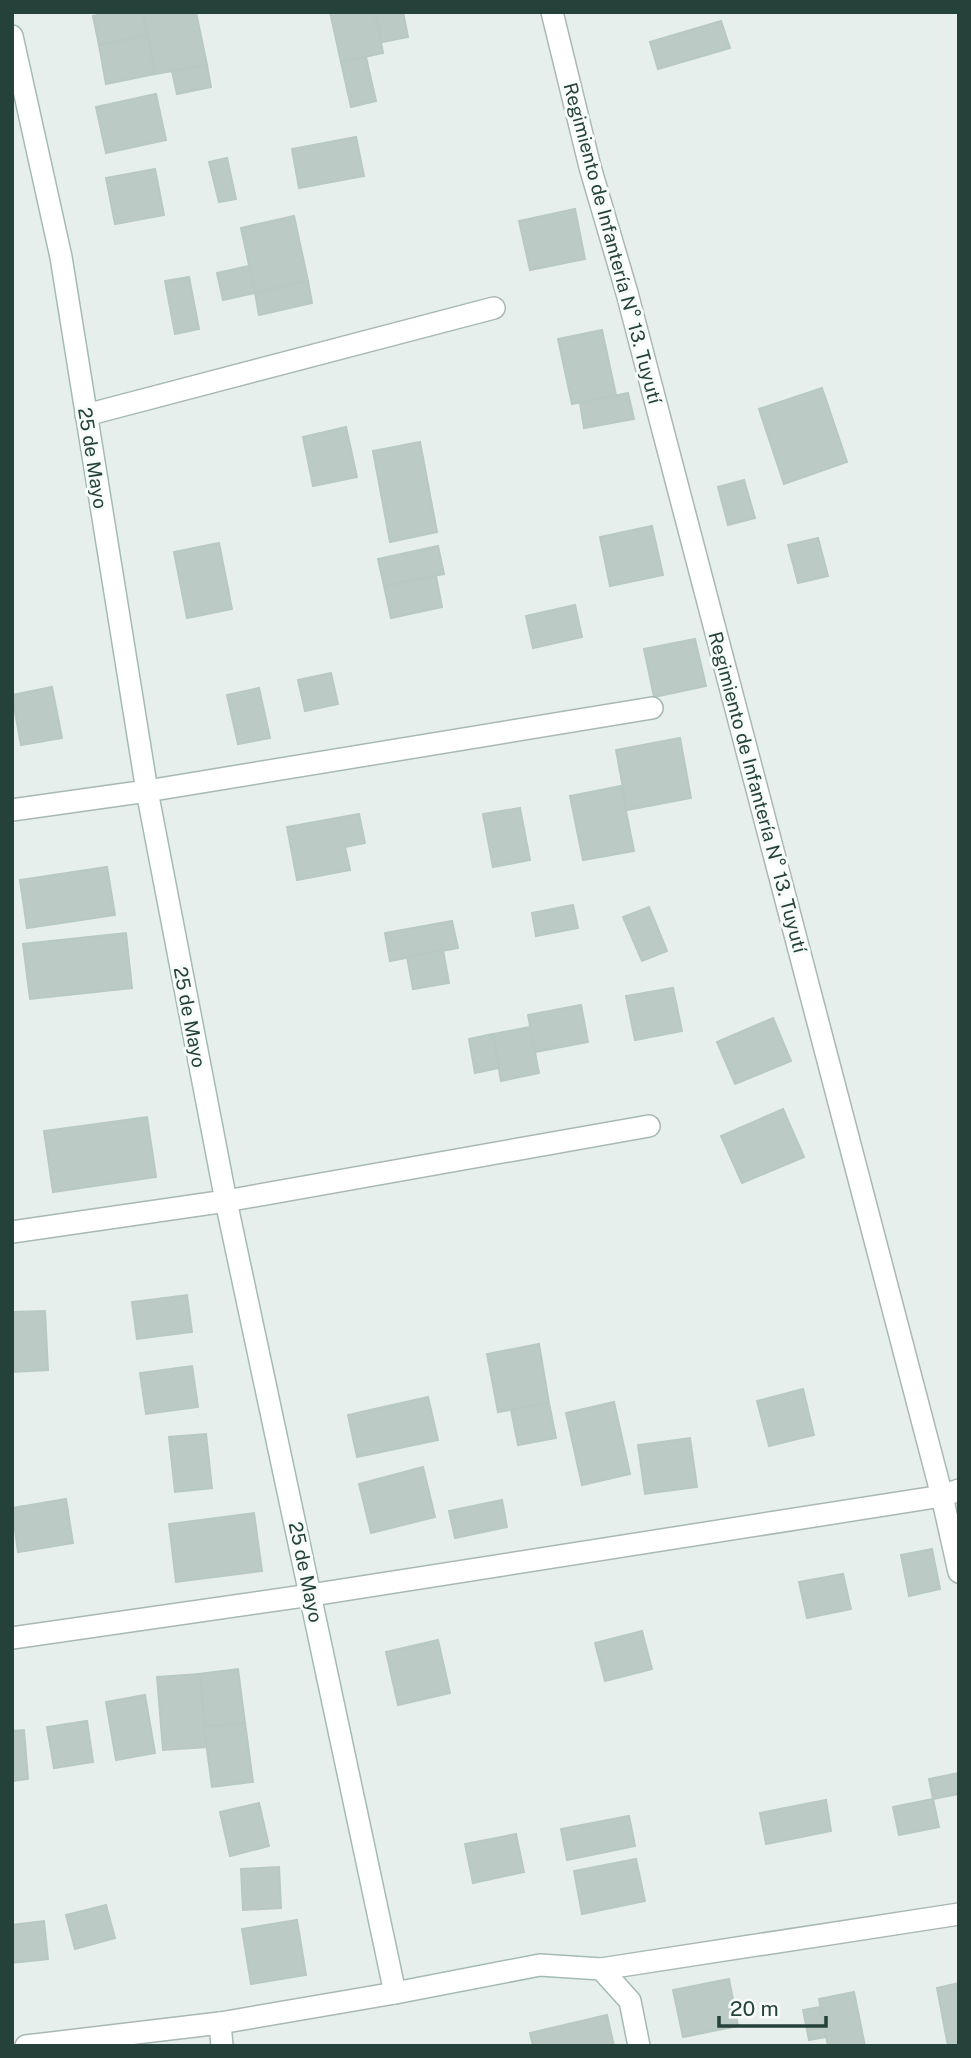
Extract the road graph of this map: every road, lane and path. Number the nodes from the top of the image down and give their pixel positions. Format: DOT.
graph roads {
  1 [pos="552,12"];
  2 [pos="12,36"];
  3 [pos="494,308"];
  4 [pos="86,415"];
  5 [pos="652,708"];
  6 [pos="147,791"];
  7 [pos="12,810"];
  8 [pos="649,1126"];
  9 [pos="226,1201"];
  10 [pos="12,1232"];
  11 [pos="950,1493"];
  12 [pos="959,1572"];
  13 [pos="311,1595"];
  14 [pos="12,1638"];
  15 [pos="959,1914"];
  16 [pos="601,1969"];
  17 [pos="395,1993"];
  18 [pos="220,2023"];
  19 [pos="26,2046"];
  20 [pos="222,2046"];
  21 [pos="639,2046"];
  1 -- 11 [label="street, Regimiento de Infantería N° 13. Tuyutí"];
  2 -- 4 [label="street, 25 de Mayo"];
  3 -- 4 [label="street"];
  4 -- 6 [label="street, 25 de Mayo"];
  5 -- 6 [label="street"];
  6 -- 7 [label="street"];
  6 -- 9 [label="street, 25 de Mayo"];
  8 -- 9 [label="street"];
  9 -- 10 [label="street"];
  9 -- 13 [label="street, 25 de Mayo"];
  11 -- 12 [label="street, Regimiento de Infantería N° 13. Tuyutí"];
  11 -- 13 [label="street"];
  13 -- 14 [label="street"];
  13 -- 17 [label="street, 25 de Mayo"];
  15 -- 16 [label="street"];
  16 -- 17 [label="street"];
  16 -- 21 [label="street"];
  17 -- 18 [label="street"];
  18 -- 19 [label="street"];
  18 -- 20 [label="street"];
}
